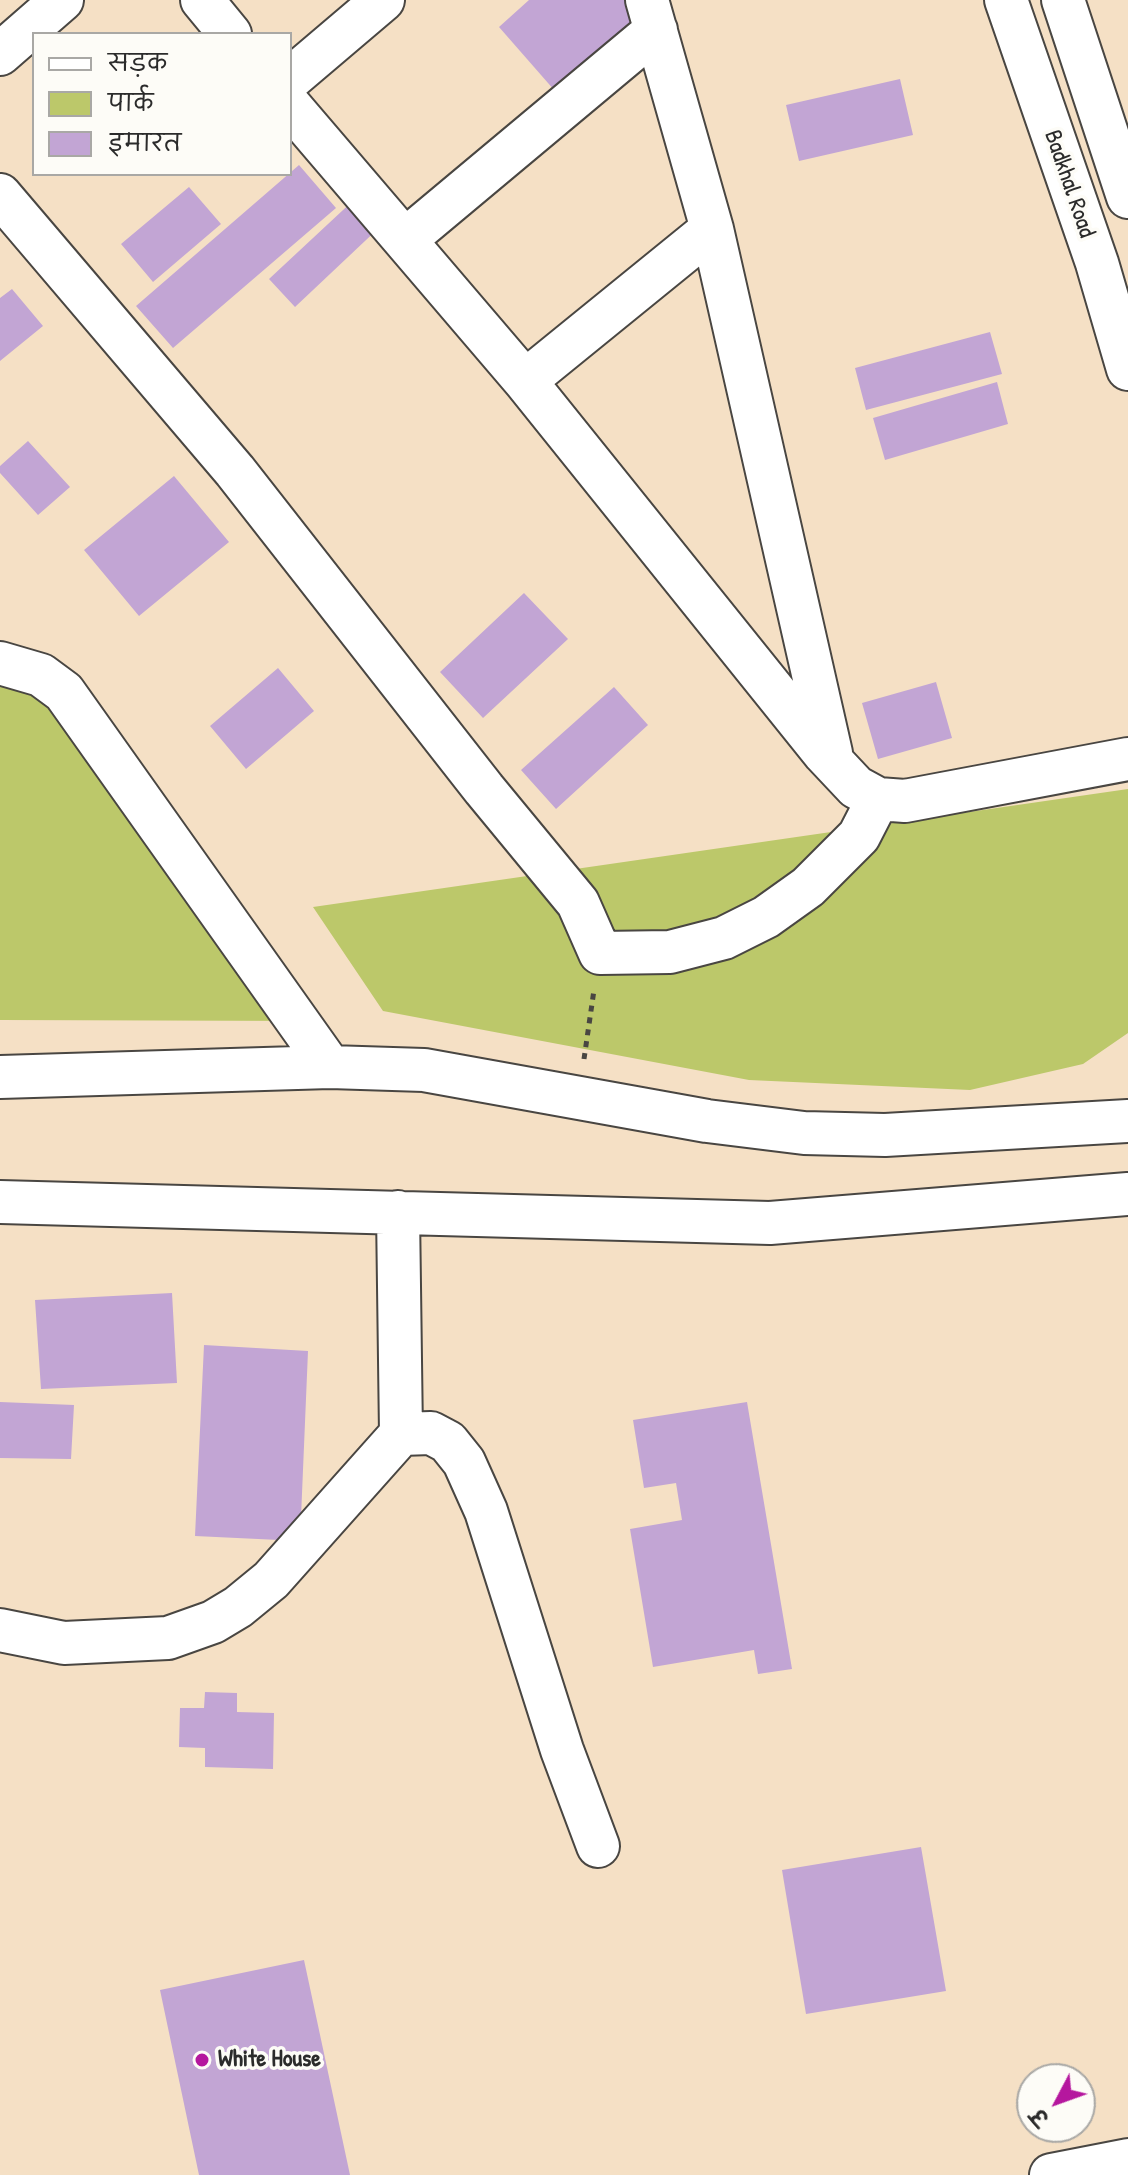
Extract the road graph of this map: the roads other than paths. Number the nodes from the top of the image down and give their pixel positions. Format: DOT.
graph roads {
  1 [pos="62,0"];
  2 [pos="202,0"];
  3 [pos="383,0"];
  4 [pos="1006,0"];
  5 [pos="1063,0"];
  6 [pos="651,15"];
  7 [pos="228,32"];
  8 [pos="0,54"];
  9 [pos="292,77"];
  10 [pos="292,108"];
  11 [pos="0,195"];
  12 [pos="1128,197"];
  13 [pos="712,229"];
  14 [pos="406,239"];
  15 [pos="1112,259"];
  16 [pos="1128,369"];
  17 [pos="525,381"];
  18 [pos="0,663"];
  19 [pos="1128,759"];
  20 [pos="833,762"];
  21 [pos="878,799"];
  22 [pos="330,1067"];
  23 [pos="0,1077"];
  24 [pos="1128,1098"];
  25 [pos="1128,1121"];
  26 [pos="1083,1124"];
  27 [pos="1128,1194"];
  28 [pos="0,1202"];
  29 [pos="398,1212"];
  30 [pos="401,1434"];
  31 [pos="0,1630"];
  32 [pos="598,1846"];
  33 [pos="1128,2160"];
  34 [pos="1051,2175"];
  1 -- 8 [label="street"];
  2 -- 7 [label="street"];
  3 -- 9 [label="street"];
  4 -- 15 [label="street, Badkhal Road"];
  5 -- 12 [label="street"];
  6 -- 13 [label="street"];
  6 -- 14 [label="street"];
  10 -- 14 [label="street"];
  11 -- 21 [label="street"];
  13 -- 17 [label="street"];
  13 -- 20 [label="street"];
  14 -- 17 [label="street"];
  15 -- 16 [label="street, Badkhal Road"];
  17 -- 20 [label="street"];
  18 -- 22 [label="street"];
  19 -- 21 [label="street"];
  20 -- 21 [label="street"];
  22 -- 23 [label="street"];
  22 -- 26 [label="street"];
  24 -- 26 [label="street"];
  25 -- 26 [label="street"];
  27 -- 29 [label="street"];
  28 -- 29 [label="street"];
  29 -- 30 [label="street"];
  30 -- 31 [label="street"];
  30 -- 32 [label="street"];
  33 -- 34 [label="street"];
}
